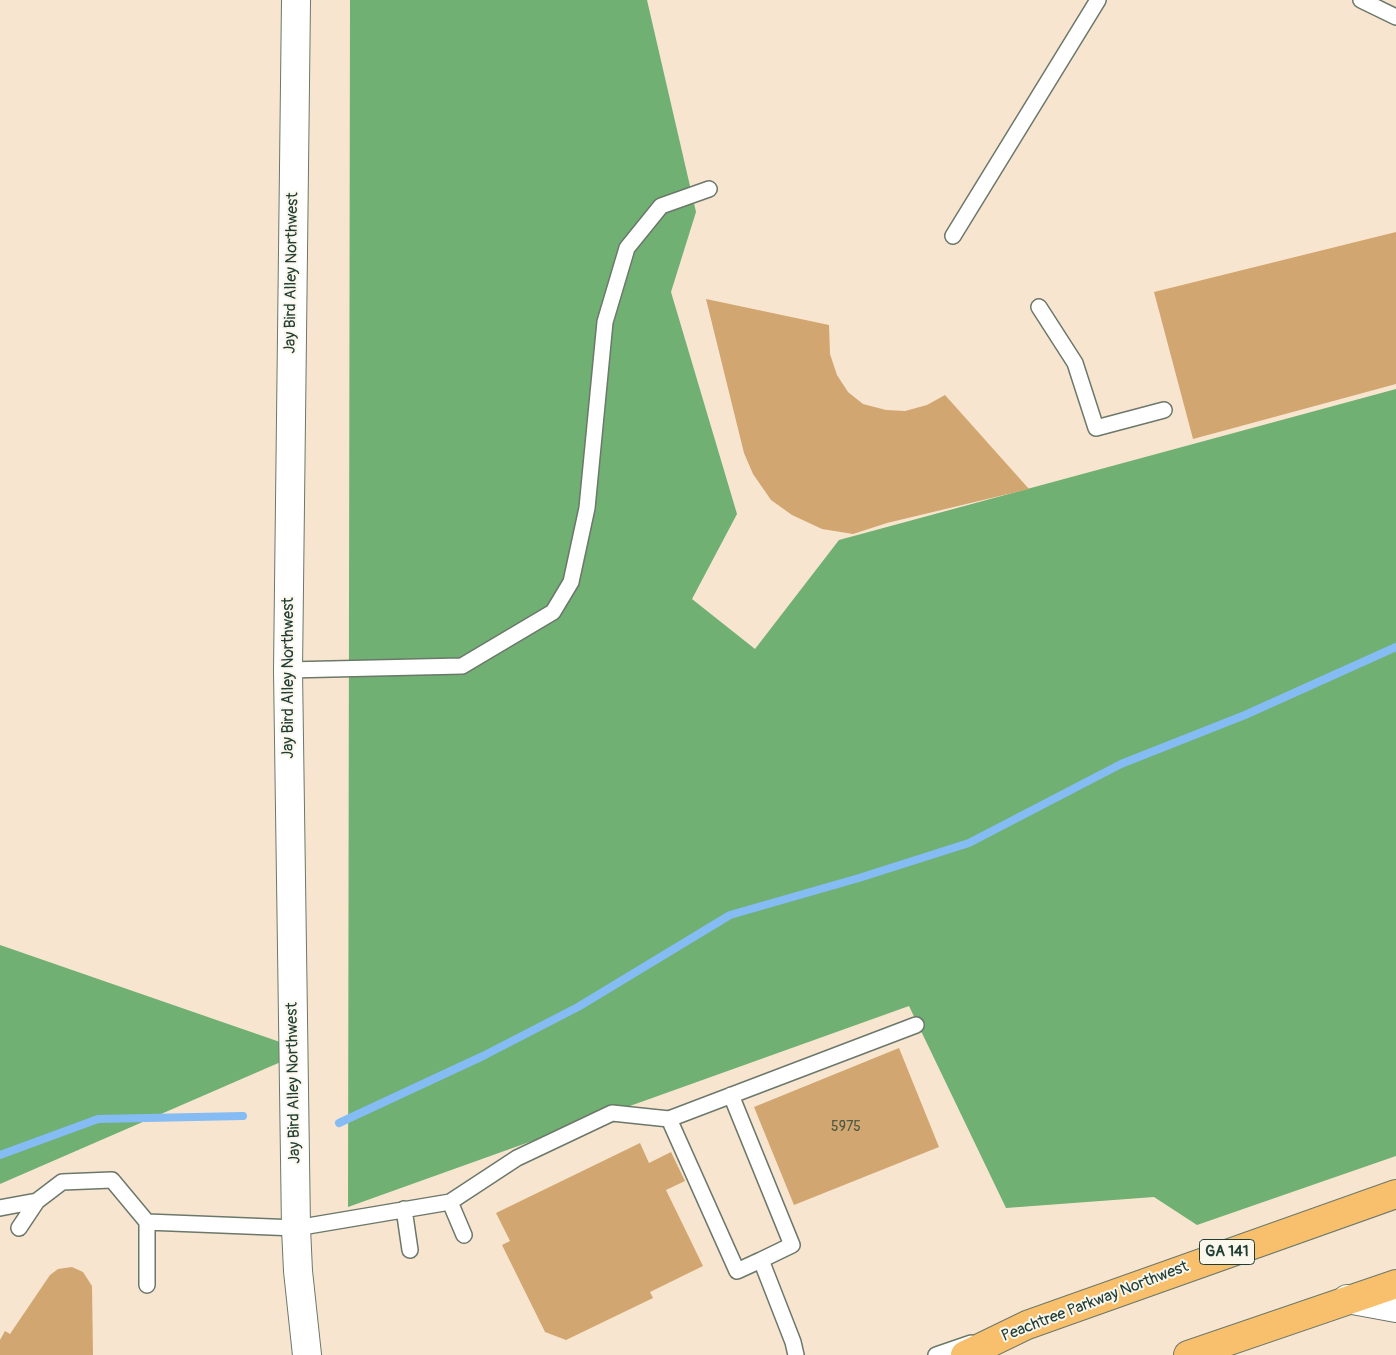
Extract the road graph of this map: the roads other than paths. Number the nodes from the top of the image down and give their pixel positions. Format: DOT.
graph roads {
  1 [pos="296,0"];
  2 [pos="1098,0"];
  3 [pos="1361,0"];
  4 [pos="1396,17"];
  5 [pos="709,189"];
  6 [pos="952,236"];
  7 [pos="1039,307"];
  8 [pos="1164,410"];
  9 [pos="288,670"];
  10 [pos="916,1025"];
  11 [pos="731,1095"];
  12 [pos="669,1119"];
  13 [pos="1396,1194"];
  14 [pos="37,1201"];
  15 [pos="450,1202"];
  16 [pos="0,1208"];
  17 [pos="404,1209"];
  18 [pos="147,1222"];
  19 [pos="19,1228"];
  20 [pos="296,1228"];
  21 [pos="464,1235"];
  22 [pos="410,1250"];
  23 [pos="761,1260"];
  24 [pos="147,1284"];
  25 [pos="1396,1284"];
  26 [pos="1347,1299"];
  27 [pos="1396,1308"];
  28 [pos="1027,1324"];
  29 [pos="795,1349"];
  30 [pos="307,1355"];
  31 [pos="808,1355"];
  32 [pos="936,1355"];
  33 [pos="965,1355"];
  34 [pos="1188,1355"];
  1 -- 9 [label="street, Jay Bird Alley Northwest"];
  2 -- 6 [label="lane"];
  3 -- 4 [label="lane"];
  5 -- 9 [label="lane"];
  7 -- 8 [label="lane"];
  9 -- 20 [label="street, Jay Bird Alley Northwest"];
  10 -- 11 [label="lane"];
  11 -- 12 [label="lane"];
  11 -- 23 [label="lane"];
  12 -- 15 [label="lane"];
  12 -- 23 [label="lane"];
  13 -- 28 [label="highway, Peachtree Parkway Northwest / GA 141"];
  14 -- 16 [label="lane"];
  14 -- 18 [label="lane"];
  14 -- 19 [label="lane"];
  15 -- 17 [label="lane"];
  15 -- 21 [label="lane"];
  17 -- 20 [label="lane"];
  17 -- 22 [label="lane"];
  18 -- 20 [label="lane"];
  18 -- 24 [label="lane"];
  20 -- 30 [label="street, Jay Bird Alley Northwest"];
  23 -- 29 [label="lane"];
  25 -- 26 [label="highway"];
  26 -- 27 [label="street"];
  26 -- 34 [label="highway"];
  28 -- 32 [label="lane"];
  28 -- 33 [label="highway, Peachtree Parkway Northwest / GA 141"];
  29 -- 31 [label="lane"];
}
